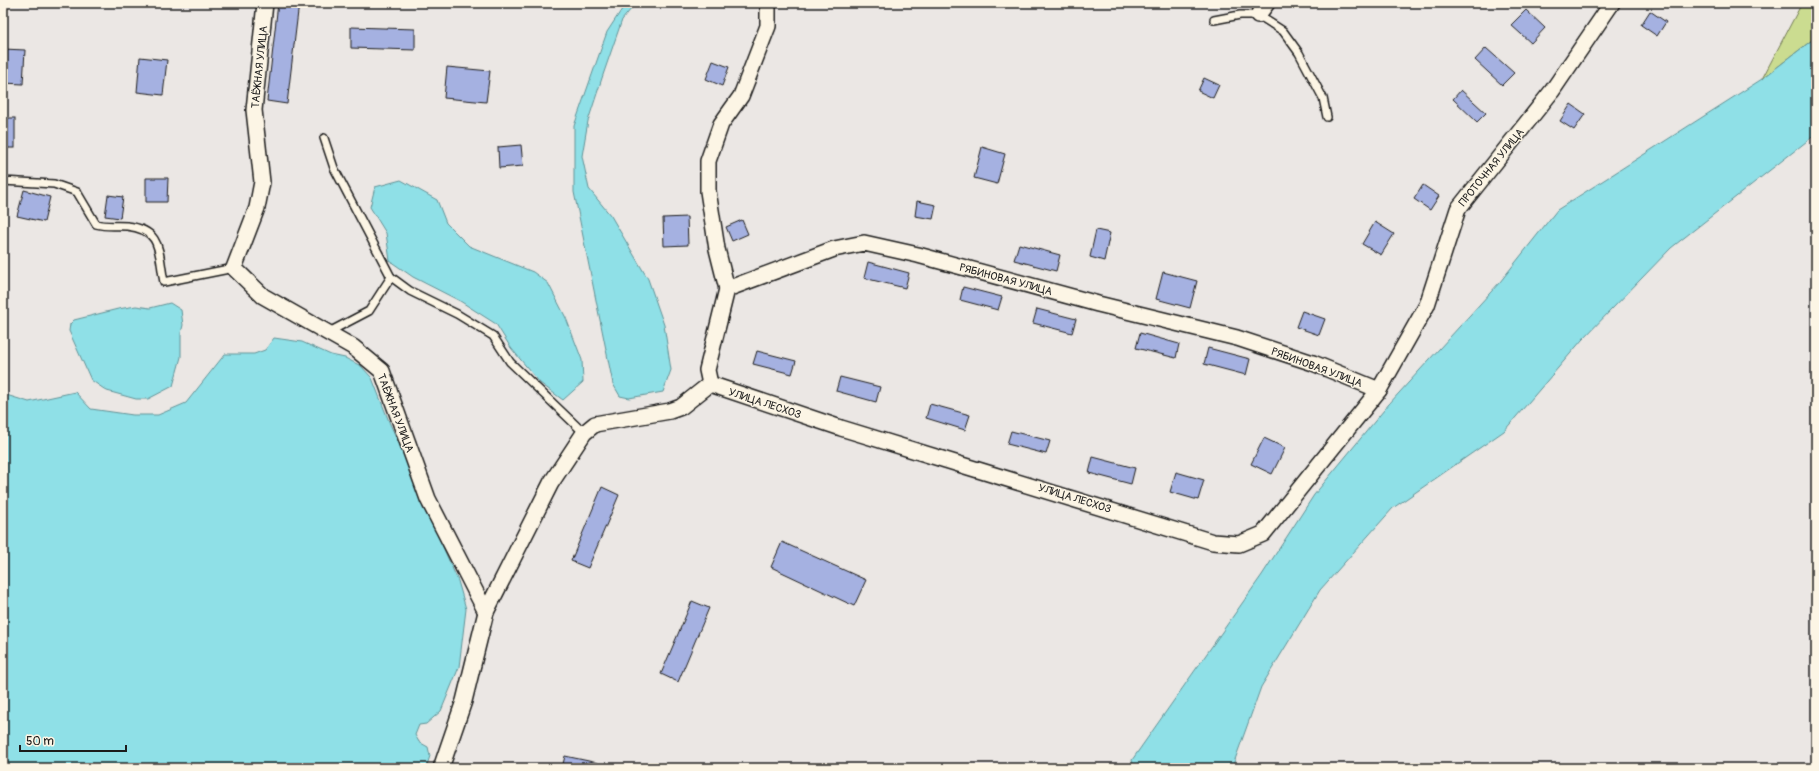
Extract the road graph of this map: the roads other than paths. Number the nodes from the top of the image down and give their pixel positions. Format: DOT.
graph roads {
  1 [pos="265,3"];
  2 [pos="768,3"];
  3 [pos="1267,3"];
  4 [pos="1612,3"];
  5 [pos="1258,15"];
  6 [pos="1214,20"];
  7 [pos="1327,117"];
  8 [pos="324,138"];
  9 [pos="3,181"];
  10 [pos="234,268"];
  11 [pos="391,277"];
  12 [pos="727,289"];
  13 [pos="326,333"];
  14 [pos="710,384"];
  15 [pos="1379,390"];
  16 [pos="584,433"];
  17 [pos="486,612"];
  18 [pos="441,768"];
  1 -- 10 [label="street, ТАЁЖНАЯ УЛИЦА"];
  2 -- 12 [label="street"];
  3 -- 5 [label="street"];
  4 -- 15 [label="street, ПРОТОЧНАЯ УЛИЦА"];
  5 -- 6 [label="lane"];
  5 -- 7 [label="lane"];
  8 -- 11 [label="lane"];
  9 -- 10 [label="lane"];
  10 -- 13 [label="street, ТАЁЖНАЯ УЛИЦА"];
  11 -- 13 [label="lane"];
  11 -- 16 [label="lane"];
  12 -- 14 [label="street"];
  12 -- 15 [label="street, РЯБИНОВАЯ УЛИЦА"];
  13 -- 17 [label="street, ТАЁЖНАЯ УЛИЦА"];
  14 -- 15 [label="street, УЛИЦА ЛЕСХОЗ"];
  14 -- 16 [label="street"];
  16 -- 17 [label="street"];
  17 -- 18 [label="street"];
}
